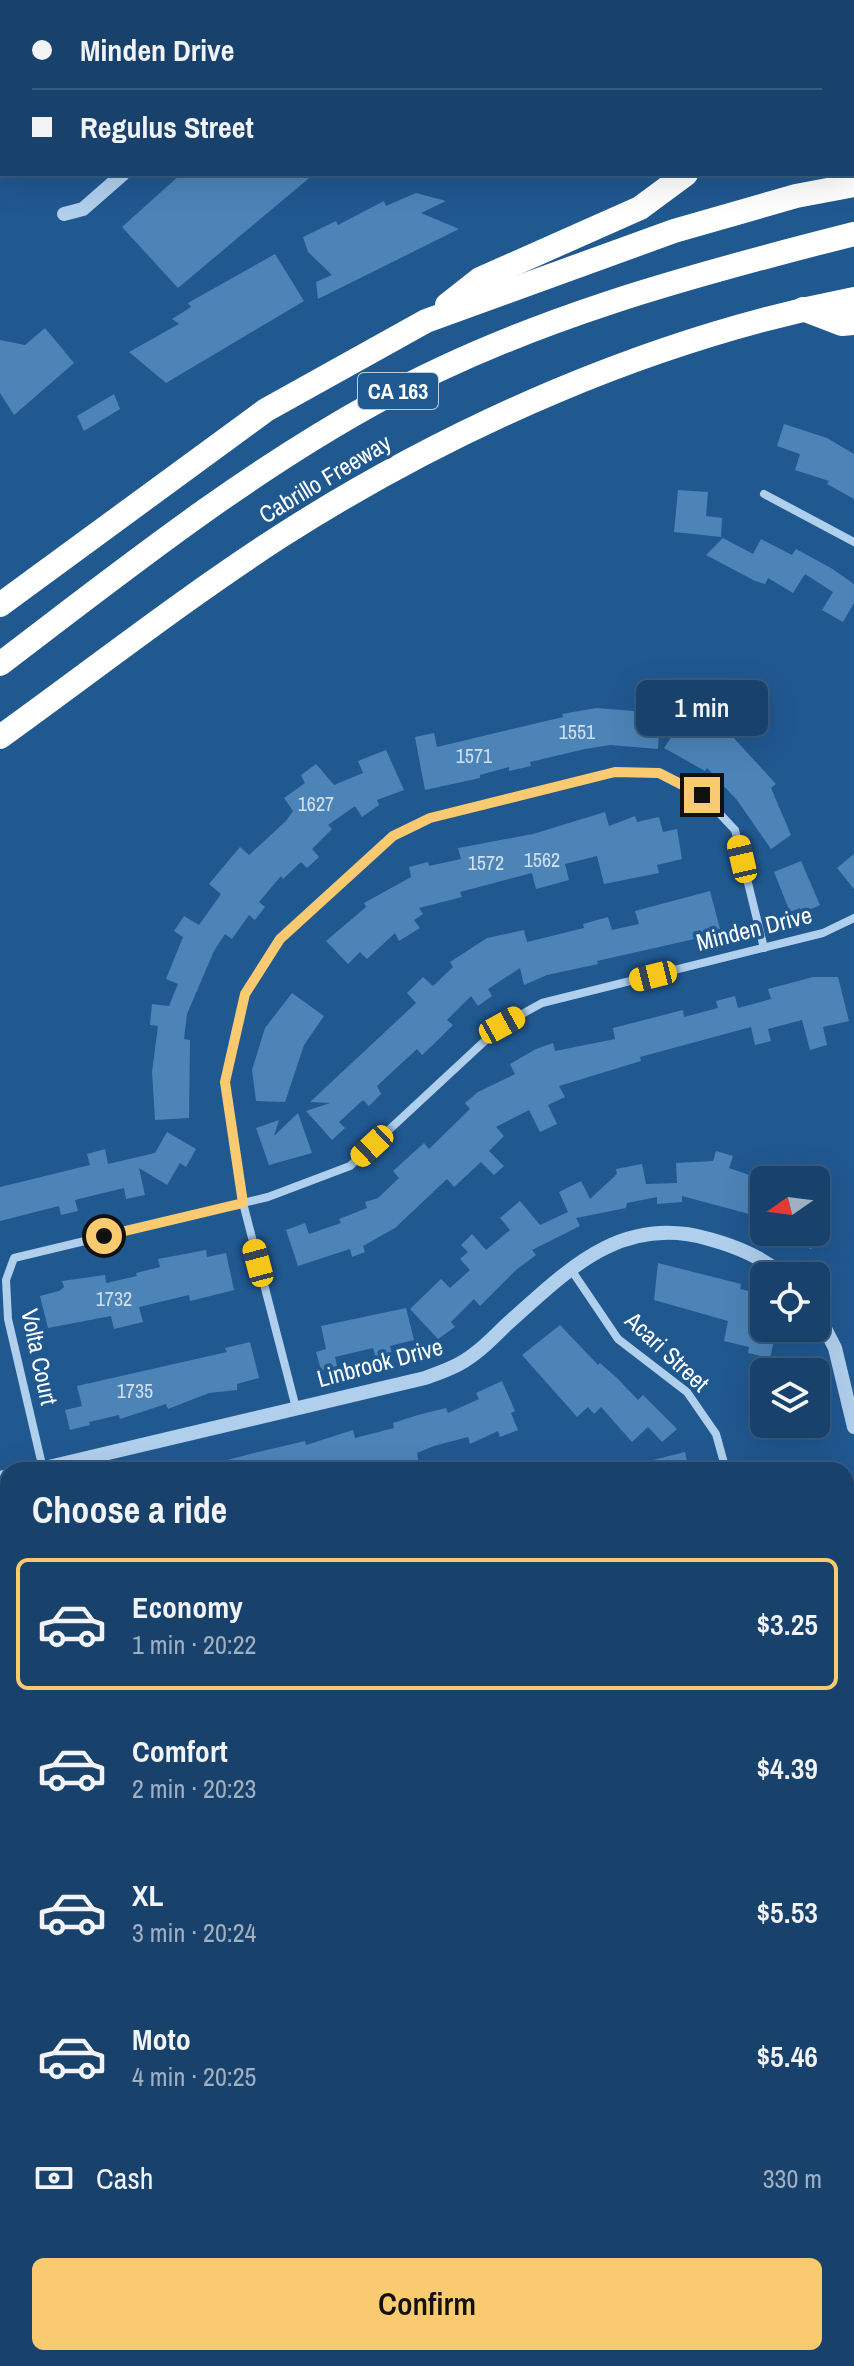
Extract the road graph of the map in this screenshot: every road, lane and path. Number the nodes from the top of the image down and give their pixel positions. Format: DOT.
graph roads {
  1 [pos="121,176"];
  2 [pos="683,176"];
  3 [pos="854,185"];
  4 [pos="64,214"];
  5 [pos="854,234"];
  6 [pos="854,299"];
  7 [pos="803,309"];
  8 [pos="426,321"];
  9 [pos="854,323"];
  10 [pos="764,494"];
  11 [pos="854,542"];
  12 [pos="0,605"];
  13 [pos="0,664"];
  14 [pos="0,737"];
  15 [pos="854,918"];
  16 [pos="764,948"];
  17 [pos="243,1203"];
  18 [pos="19,1255"];
  19 [pos="768,1262"];
  20 [pos="570,1268"];
  21 [pos="830,1338"];
  22 [pos="296,1408"];
  23 [pos="854,1427"];
  24 [pos="39,1462"];
  25 [pos="70,1462"];
  26 [pos="724,1462"];
  1 -- 4 [label="street"];
  2 -- 8 [label="highway"];
  3 -- 8 [label="highway"];
  5 -- 13 [label="highway, Cabrillo Freeway / CA 163"];
  6 -- 7 [label="highway, Cabrillo Freeway / CA 163"];
  7 -- 9 [label="highway"];
  7 -- 14 [label="highway, Cabrillo Freeway / CA 163"];
  8 -- 12 [label="highway"];
  10 -- 11 [label="street"];
  15 -- 16 [label="street, Minden Drive"];
  16 -- 17 [label="street, Minden Drive"];
  16 -- 17 [label="street"];
  17 -- 18 [label="street, Minden Drive"];
  17 -- 22 [label="street"];
  18 -- 24 [label="street, Volta Court"];
  19 -- 20 [label="street, Linbrook Drive"];
  20 -- 22 [label="street, Linbrook Drive"];
  20 -- 26 [label="street, Acari Street"];
  21 -- 23 [label="street"];
  22 -- 25 [label="street, Linbrook Drive"];
}
